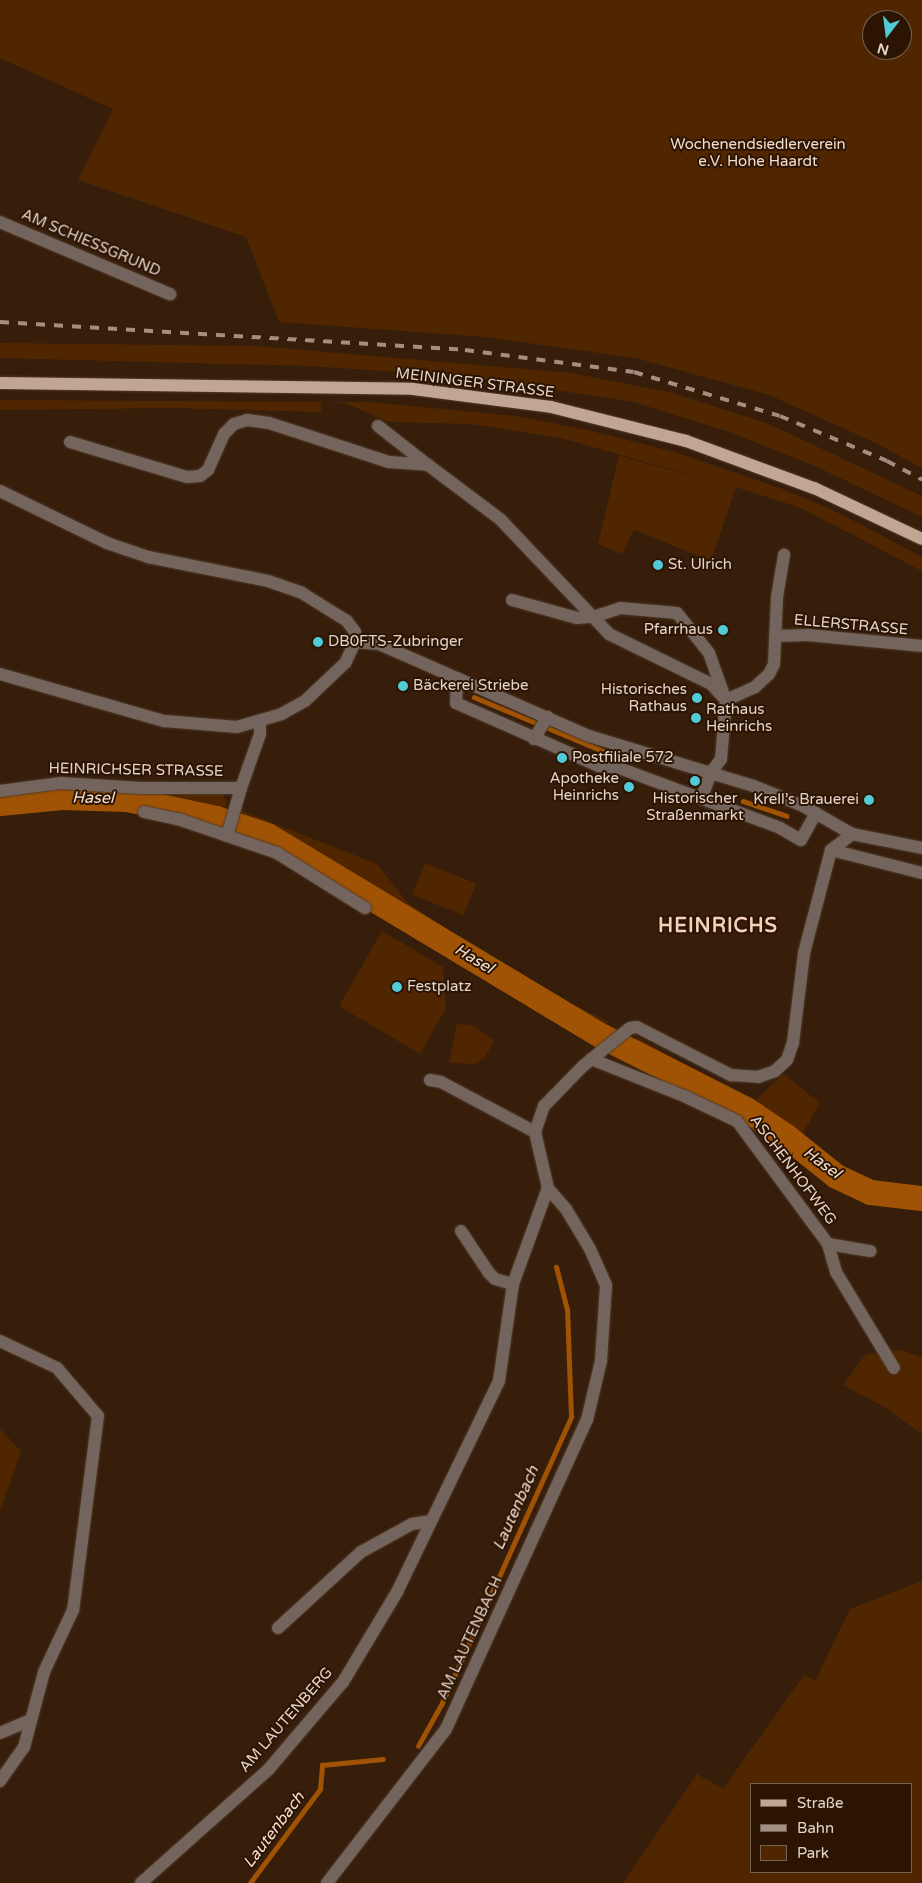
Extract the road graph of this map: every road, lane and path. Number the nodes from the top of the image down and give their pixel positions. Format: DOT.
graph roads {
  1 [pos="0,222"];
  2 [pos="170,294"];
  3 [pos="0,383"];
  4 [pos="378,426"];
  5 [pos="70,442"];
  6 [pos="428,465"];
  7 [pos="0,491"];
  8 [pos="922,539"];
  9 [pos="784,555"];
  10 [pos="512,600"];
  11 [pos="592,618"];
  12 [pos="777,636"];
  13 [pos="355,642"];
  14 [pos="922,646"];
  15 [pos="0,674"];
  16 [pos="457,678"];
  17 [pos="726,700"];
  18 [pos="546,719"];
  19 [pos="260,722"];
  20 [pos="536,736"];
  21 [pos="625,748"];
  22 [pos="619,768"];
  23 [pos="712,771"];
  24 [pos="241,788"];
  25 [pos="0,791"];
  26 [pos="700,799"];
  27 [pos="144,812"];
  28 [pos="816,813"];
  29 [pos="852,834"];
  30 [pos="227,836"];
  31 [pos="922,848"];
  32 [pos="831,850"];
  33 [pos="922,873"];
  34 [pos="366,908"];
  35 [pos="595,1055"];
  36 [pos="430,1080"];
  37 [pos="535,1132"];
  38 [pos="548,1188"];
  39 [pos="461,1231"];
  40 [pos="828,1244"];
  41 [pos="870,1251"];
  42 [pos="512,1284"];
  43 [pos="0,1341"];
  44 [pos="894,1368"];
  45 [pos="431,1520"];
  46 [pos="278,1628"];
  47 [pos="30,1720"];
  48 [pos="0,1733"];
  49 [pos="0,1780"];
  50 [pos="141,1883"];
  51 [pos="327,1883"];
  1 -- 2 [label="street, AM SCHIESSGRUND"];
  3 -- 8 [label="main road, MEININGER STRASSE"];
  4 -- 6 [label="street"];
  5 -- 6 [label="street"];
  6 -- 11 [label="street"];
  7 -- 13 [label="street"];
  9 -- 12 [label="street"];
  10 -- 11 [label="street"];
  11 -- 17 [label="street"];
  11 -- 17 [label="street"];
  12 -- 14 [label="street, ELLERSTRASSE"];
  12 -- 17 [label="street"];
  13 -- 16 [label="street"];
  13 -- 19 [label="street"];
  15 -- 19 [label="street"];
  16 -- 18 [label="street"];
  16 -- 20 [label="street"];
  17 -- 23 [label="street"];
  18 -- 20 [label="street"];
  18 -- 21 [label="street"];
  19 -- 24 [label="street, HEINRICHSER STRASSE"];
  20 -- 22 [label="street"];
  21 -- 22 [label="street"];
  21 -- 23 [label="street"];
  22 -- 26 [label="street"];
  23 -- 26 [label="street"];
  23 -- 28 [label="street"];
  24 -- 25 [label="street, HEINRICHSER STRASSE"];
  24 -- 30 [label="street, HEINRICHSER STRASSE"];
  26 -- 28 [label="street"];
  27 -- 30 [label="street"];
  28 -- 29 [label="street"];
  29 -- 31 [label="street"];
  29 -- 32 [label="street"];
  30 -- 34 [label="street"];
  32 -- 33 [label="street"];
  32 -- 35 [label="street"];
  35 -- 37 [label="street"];
  35 -- 40 [label="street, ASCHENHOFWEG"];
  36 -- 37 [label="street"];
  37 -- 38 [label="street"];
  38 -- 42 [label="street, AM LAUTENBERG"];
  38 -- 51 [label="street, AM LAUTENBACH"];
  39 -- 42 [label="street"];
  40 -- 41 [label="street, ASCHENHOFWEG"];
  40 -- 44 [label="street, ASCHENHOFWEG"];
  42 -- 45 [label="street, AM LAUTENBERG"];
  43 -- 47 [label="street"];
  45 -- 46 [label="street"];
  45 -- 50 [label="street, AM LAUTENBERG"];
  47 -- 48 [label="street"];
  47 -- 49 [label="street"];
}
